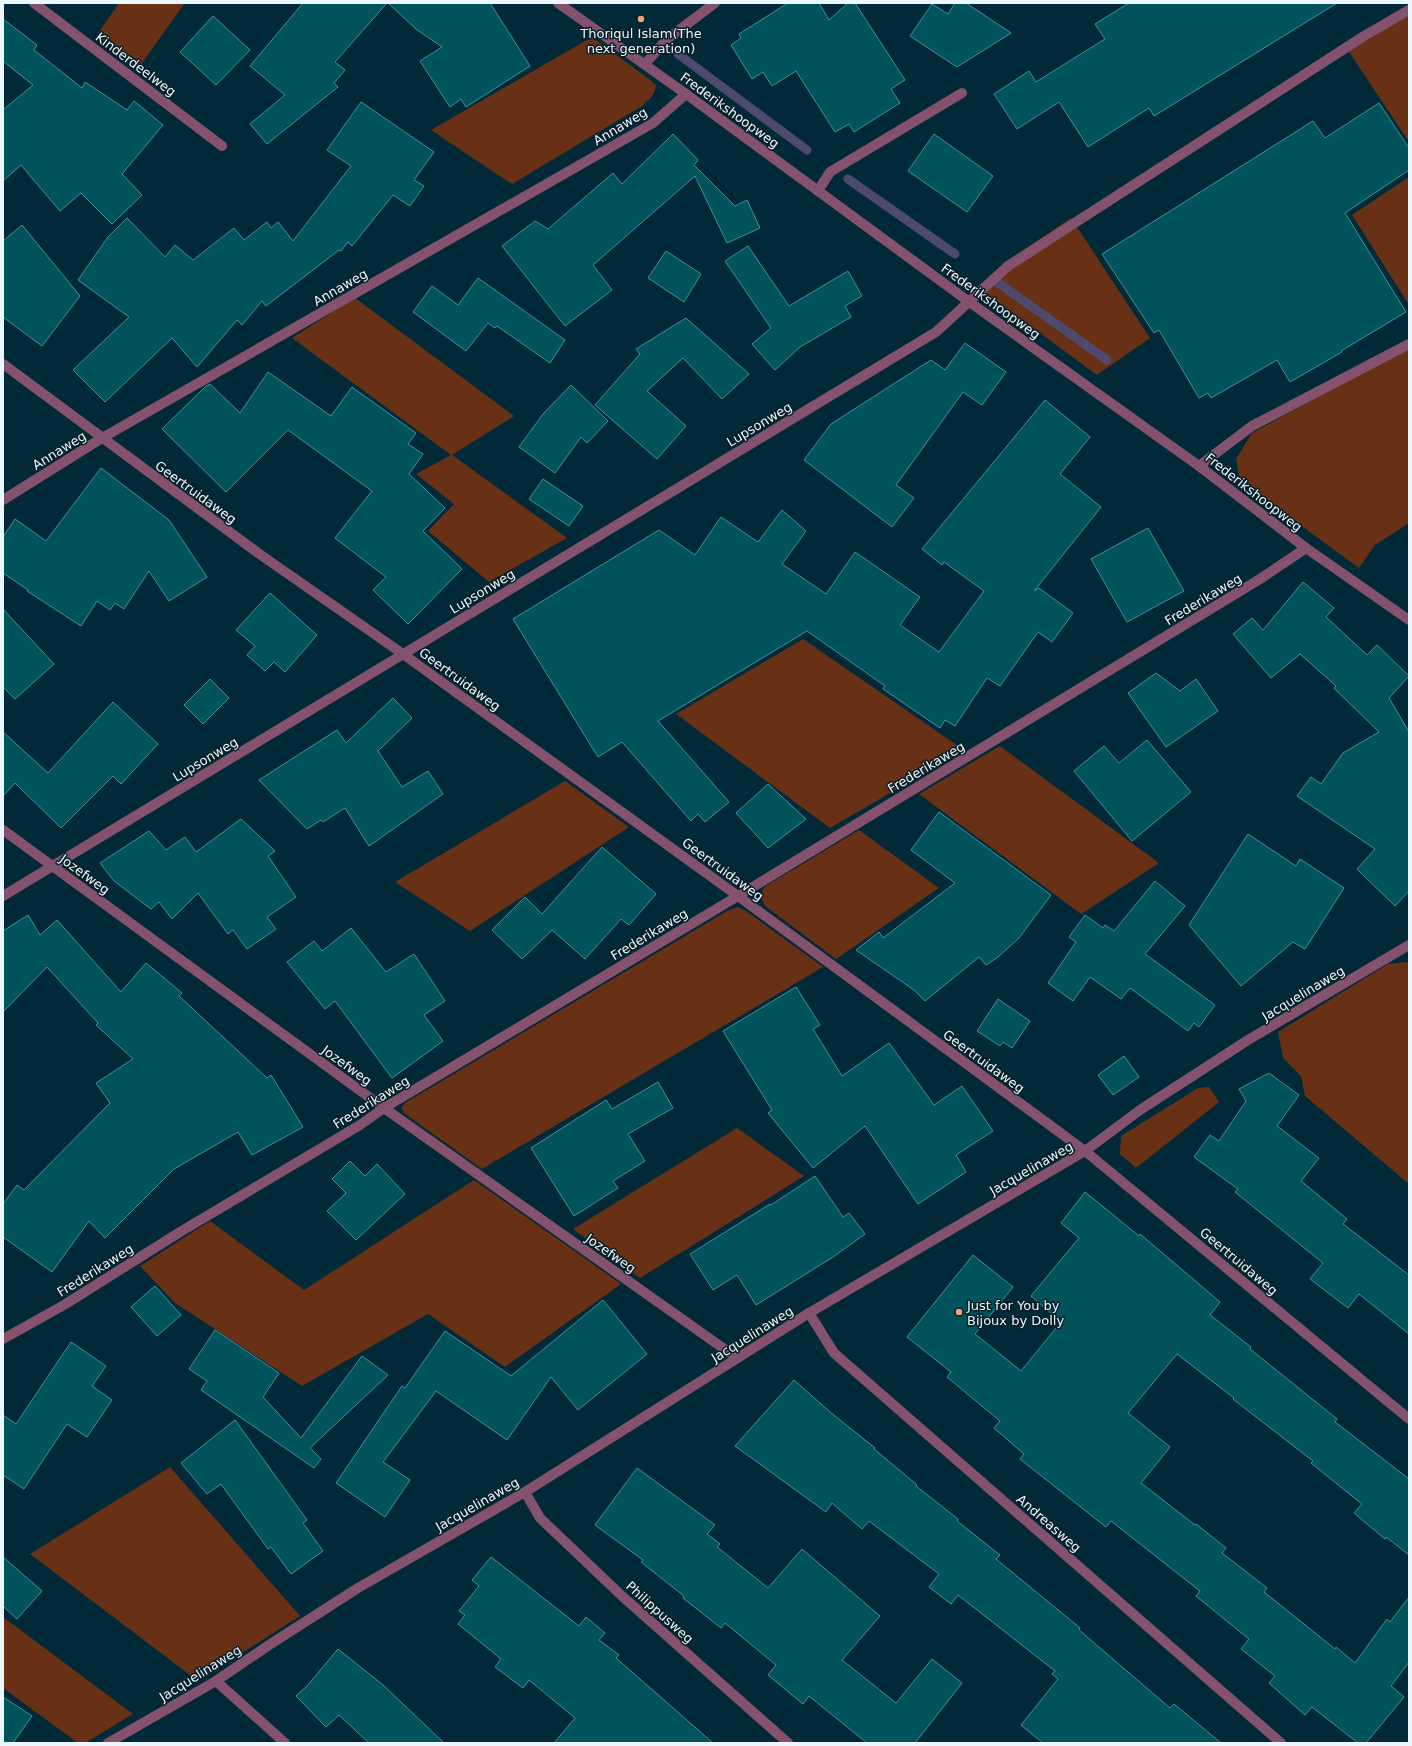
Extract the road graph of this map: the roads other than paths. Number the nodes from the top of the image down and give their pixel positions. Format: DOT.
graph roads {
  1 [pos="34,3"];
  2 [pos="558,3"];
  3 [pos="715,3"];
  4 [pos="1409,10"];
  5 [pos="645,64"];
  6 [pos="962,93"];
  7 [pos="686,94"];
  8 [pos="222,146"];
  9 [pos="818,191"];
  10 [pos="968,301"];
  11 [pos="1409,344"];
  12 [pos="3,364"];
  13 [pos="102,438"];
  14 [pos="1199,466"];
  15 [pos="3,500"];
  16 [pos="1306,548"];
  17 [pos="1409,620"];
  18 [pos="403,654"];
  19 [pos="3,830"];
  20 [pos="53,866"];
  21 [pos="3,896"];
  22 [pos="738,896"];
  23 [pos="1409,945"];
  24 [pos="384,1108"];
  25 [pos="1085,1151"];
  26 [pos="809,1313"];
  27 [pos="3,1339"];
  28 [pos="737,1358"];
  29 [pos="1409,1419"];
  30 [pos="525,1492"];
  31 [pos="216,1681"];
  32 [pos="108,1743"];
  33 [pos="285,1743"];
  34 [pos="788,1743"];
  35 [pos="1281,1743"];
  1 -- 8 [label="street, Kinderdeelweg"];
  2 -- 5 [label="street, Frederikshoopweg"];
  3 -- 5 [label="street"];
  4 -- 10 [label="street, Lupsonweg"];
  5 -- 7 [label="street, Frederikshoopweg"];
  6 -- 9 [label="street"];
  7 -- 9 [label="street, Frederikshoopweg"];
  7 -- 13 [label="street, Annaweg"];
  9 -- 10 [label="street, Frederikshoopweg"];
  10 -- 14 [label="street, Frederikshoopweg"];
  10 -- 18 [label="street, Lupsonweg"];
  11 -- 14 [label="street"];
  12 -- 13 [label="street, Geertruidaweg"];
  13 -- 15 [label="street, Annaweg"];
  13 -- 18 [label="street, Geertruidaweg"];
  14 -- 16 [label="street, Frederikshoopweg"];
  16 -- 17 [label="street, Frederikshoopweg"];
  16 -- 22 [label="street, Frederikaweg"];
  18 -- 20 [label="street, Lupsonweg"];
  18 -- 22 [label="street, Geertruidaweg"];
  19 -- 20 [label="street, Jozefweg"];
  20 -- 21 [label="street, Lupsonweg"];
  20 -- 24 [label="street, Jozefweg"];
  22 -- 24 [label="street, Frederikaweg"];
  22 -- 25 [label="street, Geertruidaweg"];
  23 -- 25 [label="street, Jacquelinaweg"];
  24 -- 27 [label="street, Frederikaweg"];
  24 -- 28 [label="street, Jozefweg"];
  25 -- 26 [label="street, Jacquelinaweg"];
  25 -- 29 [label="street, Geertruidaweg"];
  26 -- 28 [label="street, Jacquelinaweg"];
  26 -- 35 [label="street, Andreasweg"];
  28 -- 30 [label="street, Jacquelinaweg"];
  30 -- 31 [label="street, Jacquelinaweg"];
  30 -- 34 [label="street, Philippusweg"];
  31 -- 32 [label="street, Jacquelinaweg"];
  31 -- 33 [label="street"];
}
